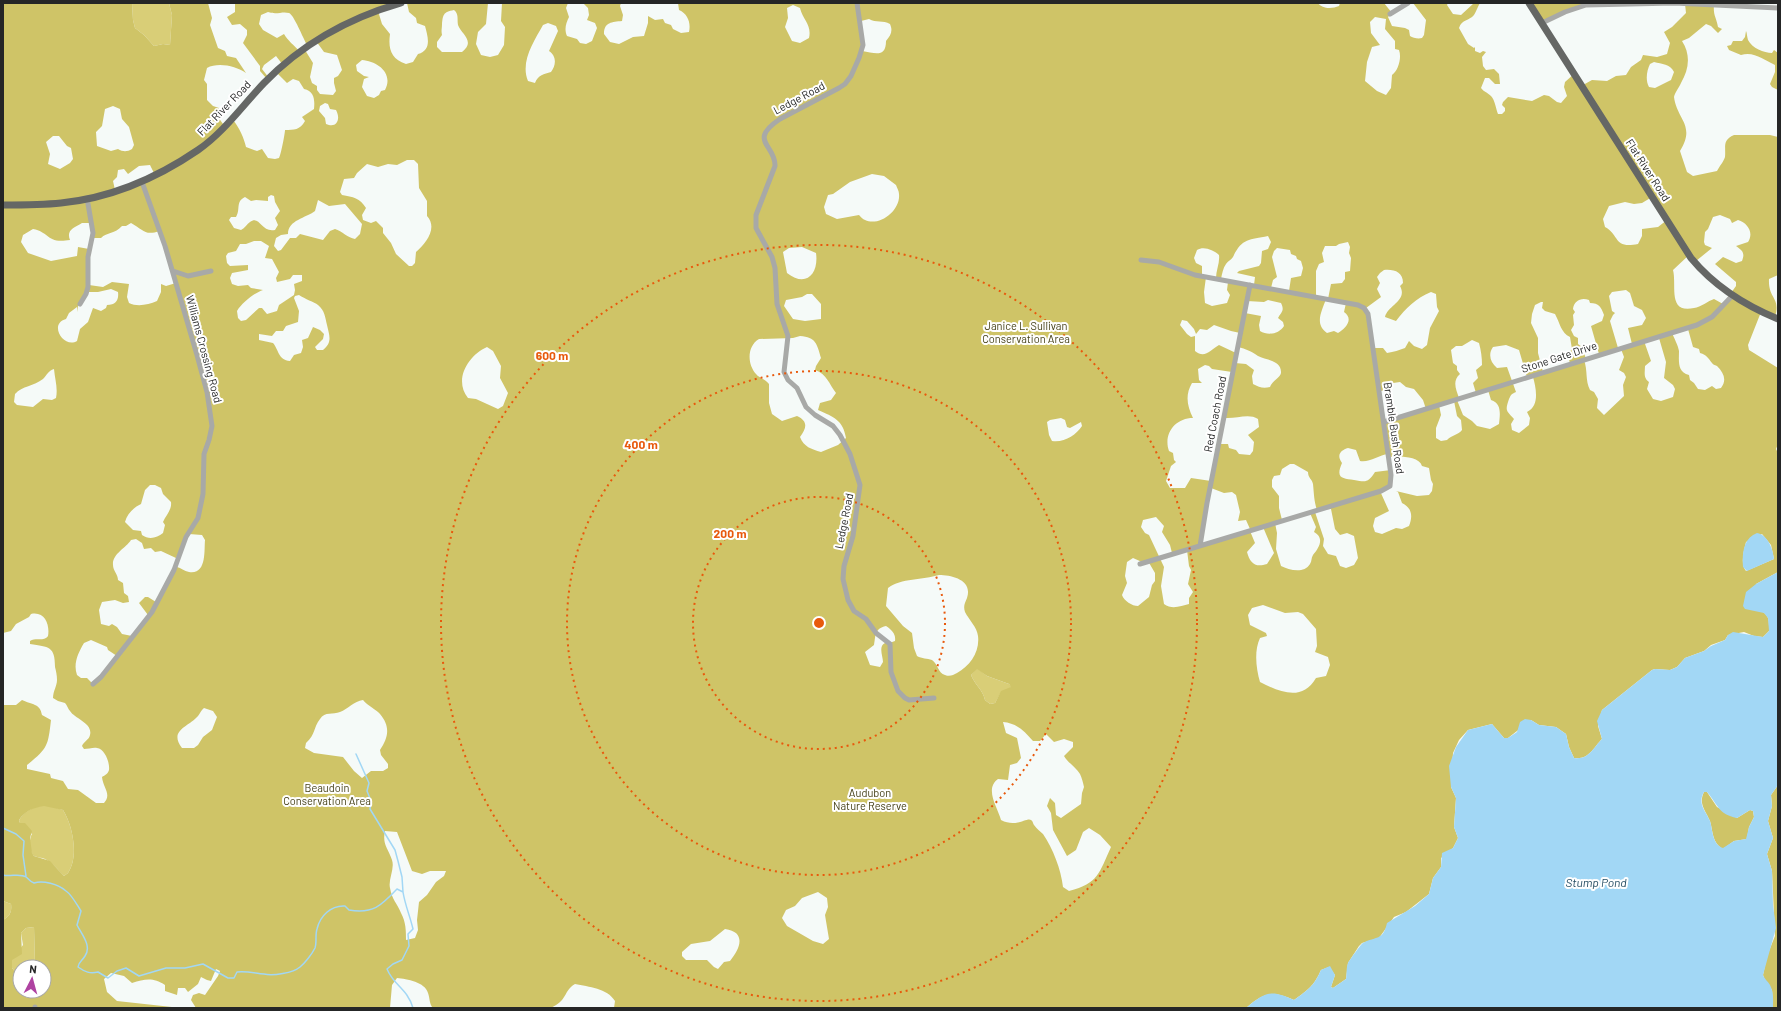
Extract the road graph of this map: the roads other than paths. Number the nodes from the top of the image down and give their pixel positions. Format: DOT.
graph roads {
  1 [pos="401,3"];
  2 [pos="857,3"];
  3 [pos="1408,3"];
  4 [pos="1529,3"];
  5 [pos="390,5"];
  6 [pos="1778,8"];
  7 [pos="1390,14"];
  8 [pos="1542,23"];
  9 [pos="142,182"];
  10 [pos="87,198"];
  11 [pos="3,205"];
  12 [pos="1141,260"];
  13 [pos="173,271"];
  14 [pos="211,271"];
  15 [pos="1250,285"];
  16 [pos="1732,296"];
  17 [pos="80,304"];
  18 [pos="1778,319"];
  19 [pos="1384,422"];
  20 [pos="1200,546"];
  21 [pos="1140,564"];
  22 [pos="93,684"];
  23 [pos="934,698"];
  1 -- 5 [label="main road, Flat River Road"];
  2 -- 23 [label="street, Ledge Road"];
  3 -- 7 [label="street"];
  4 -- 8 [label="main road, Flat River Road"];
  5 -- 9 [label="main road, Flat River Road"];
  6 -- 8 [label="street"];
  8 -- 16 [label="main road, Flat River Road"];
  9 -- 10 [label="main road, Flat River Road"];
  9 -- 13 [label="street, Williams Crossing Road"];
  10 -- 11 [label="main road, Flat River Road"];
  10 -- 17 [label="street"];
  12 -- 15 [label="street, Bramble Bush Road"];
  13 -- 14 [label="street"];
  13 -- 22 [label="street, Williams Crossing Road"];
  15 -- 19 [label="street, Bramble Bush Road"];
  15 -- 20 [label="street, Red Coach Road"];
  16 -- 18 [label="main road, Flat River Road"];
  16 -- 19 [label="street, Stone Gate Drive"];
  19 -- 20 [label="street, Bramble Bush Road"];
  20 -- 21 [label="street, Bramble Bush Road"];
}
